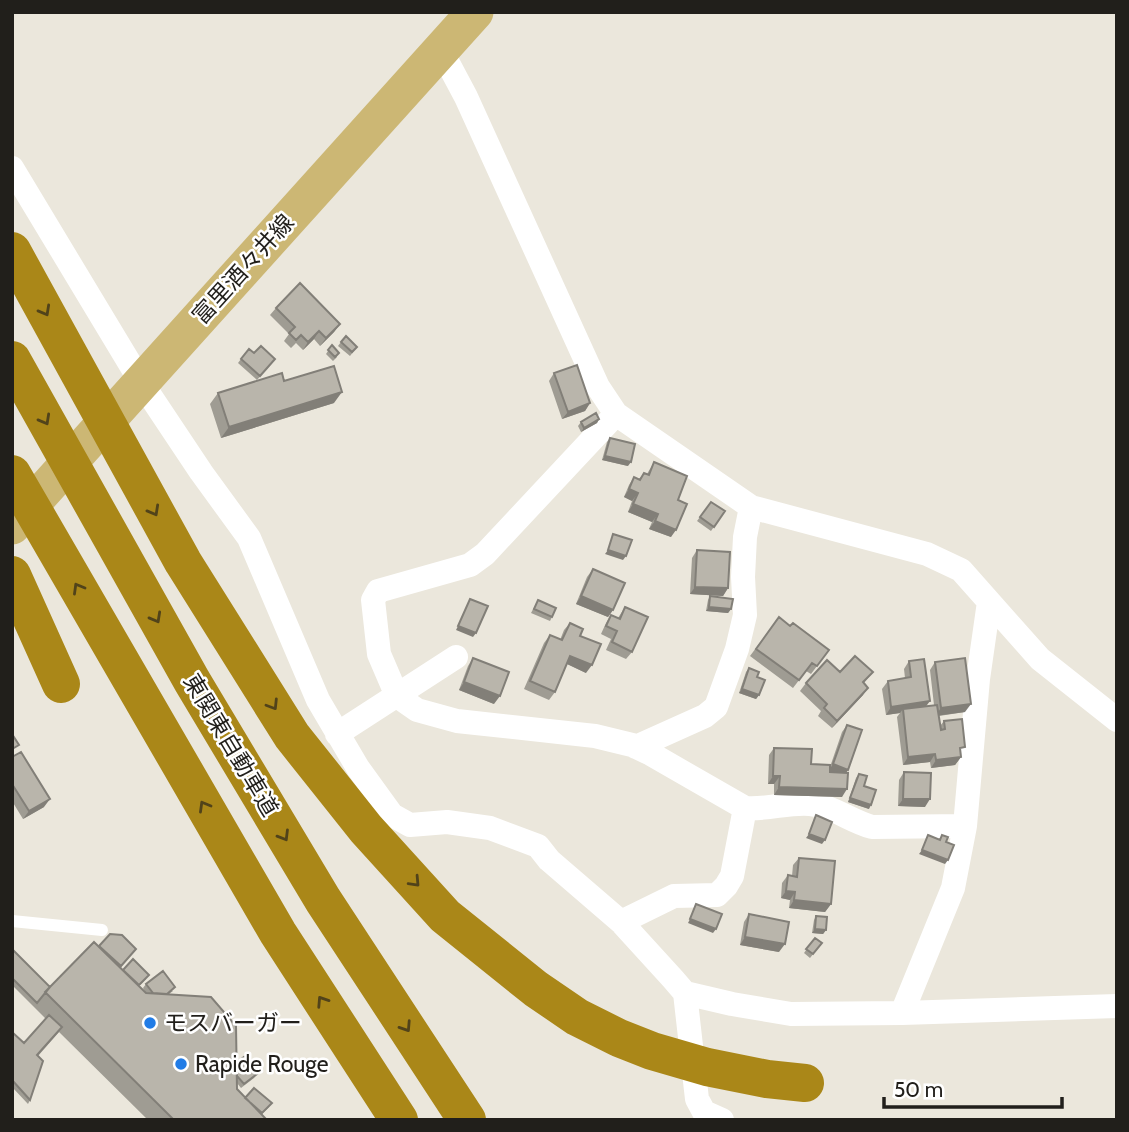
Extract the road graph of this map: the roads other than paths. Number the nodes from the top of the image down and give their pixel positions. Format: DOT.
graph roads {
  1 [pos="475,12"];
  2 [pos="441,50"];
  3 [pos="12,168"];
  4 [pos="12,251"];
  5 [pos="12,360"];
  6 [pos="135,390"];
  7 [pos="616,415"];
  8 [pos="12,474"];
  9 [pos="751,507"];
  10 [pos="12,526"];
  11 [pos="12,575"];
  12 [pos="989,602"];
  13 [pos="456,657"];
  14 [pos="61,684"];
  15 [pos="397,696"];
  16 [pos="1117,720"];
  17 [pos="337,734"];
  18 [pos="636,747"];
  19 [pos="745,808"];
  20 [pos="965,826"];
  21 [pos="12,921"];
  22 [pos="621,922"];
  23 [pos="102,930"];
  24 [pos="685,993"];
  25 [pos="1117,1006"];
  26 [pos="902,1013"];
  27 [pos="805,1083"];
  28 [pos="399,1120"];
  29 [pos="467,1120"];
  30 [pos="722,1120"];
  1 -- 2 [label="main road, 富里酒々井線"];
  2 -- 6 [label="main road, 富里酒々井線"];
  2 -- 7 [label="street"];
  3 -- 6 [label="street"];
  4 -- 27 [label="highway, one-way"];
  5 -- 29 [label="highway, 東関東自動車道, one-way"];
  6 -- 10 [label="main road, 富里酒々井線"];
  6 -- 17 [label="street"];
  7 -- 9 [label="street"];
  7 -- 15 [label="street"];
  28 -- 8 [label="highway, one-way"];
  9 -- 12 [label="street"];
  9 -- 18 [label="street"];
  11 -- 14 [label="highway"];
  12 -- 16 [label="street"];
  12 -- 20 [label="street"];
  13 -- 15 [label="street"];
  15 -- 17 [label="street"];
  15 -- 18 [label="street"];
  17 -- 22 [label="street"];
  18 -- 19 [label="street"];
  19 -- 20 [label="street"];
  19 -- 22 [label="street"];
  20 -- 26 [label="street"];
  21 -- 23 [label="lane"];
  22 -- 24 [label="street"];
  24 -- 26 [label="street"];
  24 -- 30 [label="street"];
  25 -- 26 [label="street"];
}
